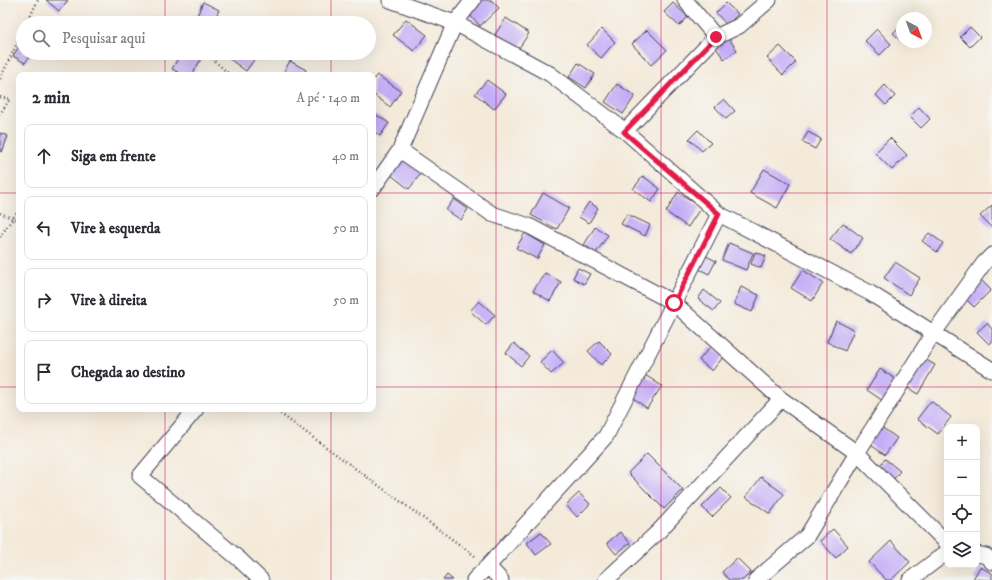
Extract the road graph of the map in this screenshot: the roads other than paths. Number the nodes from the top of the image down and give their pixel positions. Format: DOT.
graph roads {
  1 [pos="390,0"];
  2 [pos="473,0"];
  3 [pos="685,0"];
  4 [pos="769,0"];
  5 [pos="455,23"];
  6 [pos="716,37"];
  7 [pos="624,132"];
  8 [pos="400,150"];
  9 [pos="376,184"];
  10 [pos="719,214"];
  11 [pos="992,255"];
  12 [pos="674,303"];
  13 [pos="933,334"];
  14 [pos="992,370"];
  15 [pos="781,399"];
  16 [pos="193,412"];
  17 [pos="857,453"];
  18 [pos="944,540"];
  19 [pos="944,554"];
  20 [pos="488,566"];
  21 [pos="261,580"];
  22 [pos="474,580"];
  23 [pos="501,580"];
  24 [pos="606,580"];
  25 [pos="756,580"];
  26 [pos="910,580"];
  1 -- 5 [label="street"];
  2 -- 5 [label="street"];
  3 -- 6 [label="street"];
  4 -- 6 [label="street"];
  5 -- 7 [label="street"];
  5 -- 8 [label="street"];
  6 -- 7 [label="street"];
  7 -- 10 [label="street"];
  8 -- 9 [label="street"];
  8 -- 12 [label="street"];
  10 -- 12 [label="street"];
  10 -- 13 [label="street"];
  11 -- 13 [label="street"];
  12 -- 15 [label="street"];
  12 -- 20 [label="street"];
  13 -- 14 [label="street"];
  13 -- 17 [label="street"];
  15 -- 17 [label="street"];
  15 -- 24 [label="street"];
  16 -- 21 [label="street"];
  17 -- 18 [label="street"];
  17 -- 25 [label="street"];
  19 -- 26 [label="street"];
  20 -- 22 [label="street"];
  20 -- 23 [label="street"];
}
